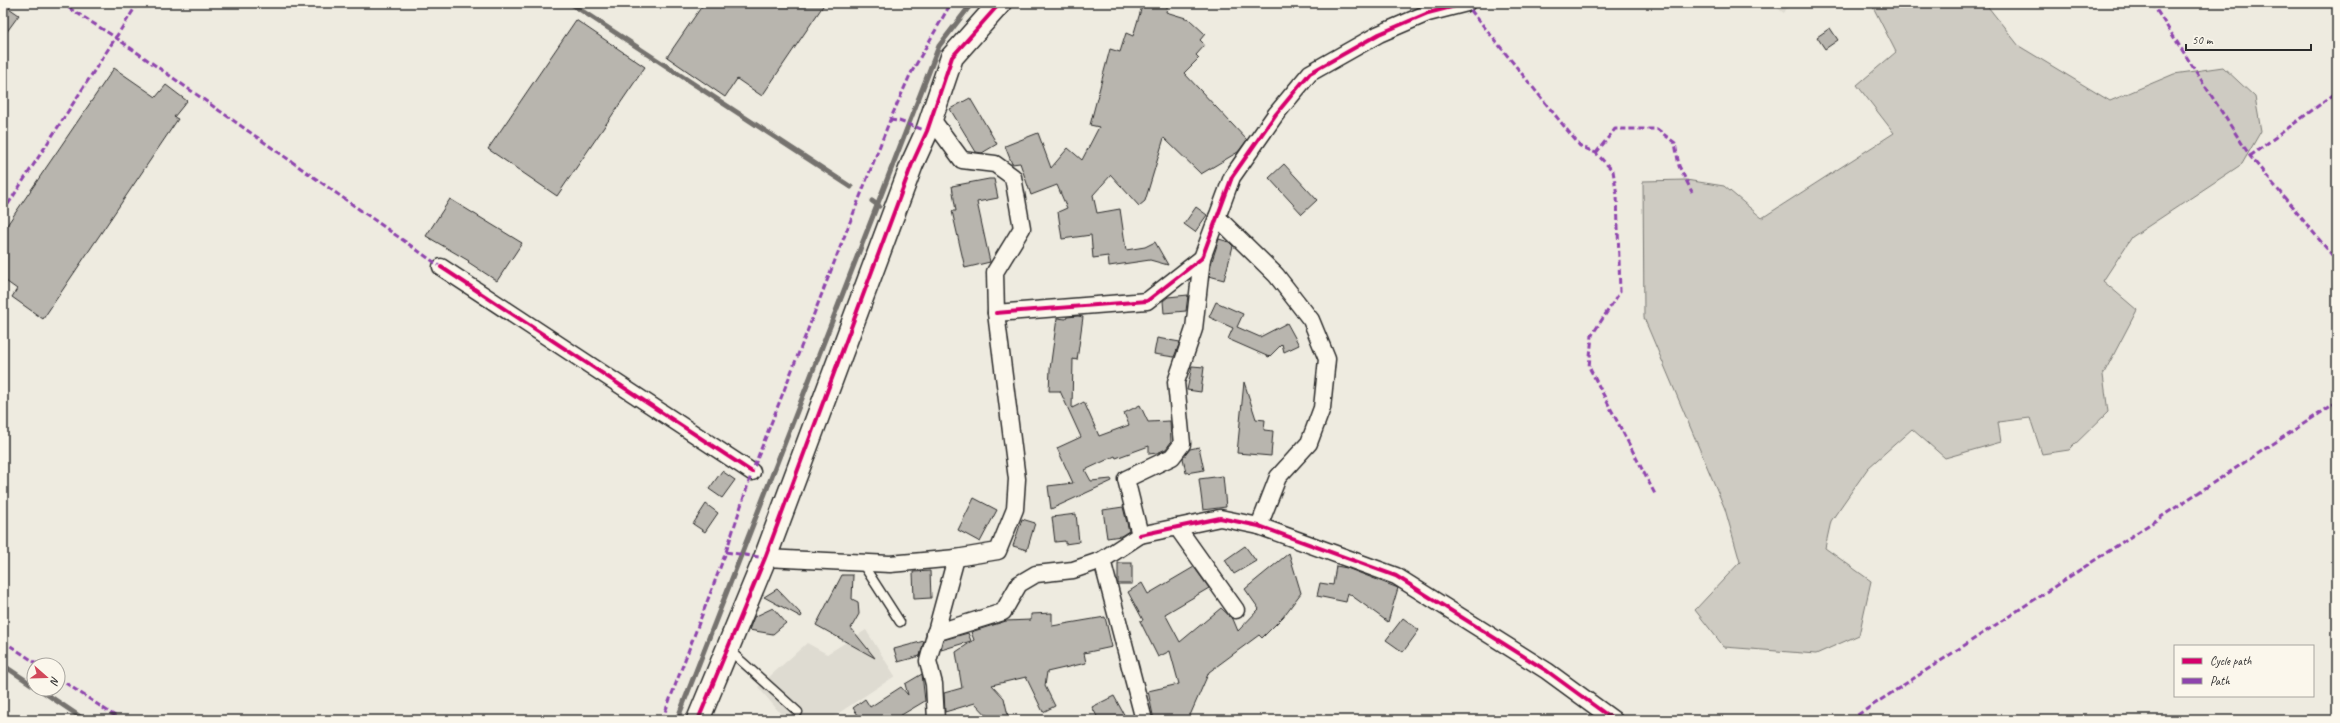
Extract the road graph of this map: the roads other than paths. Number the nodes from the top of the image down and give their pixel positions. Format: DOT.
graph roads {
  1 [pos="1000,3"];
  2 [pos="1467,3"];
  3 [pos="931,118"];
  4 [pos="1217,217"];
  5 [pos="1202,258"];
  6 [pos="441,267"];
  7 [pos="996,313"];
  8 [pos="752,472"];
  9 [pos="1259,526"];
  10 [pos="1177,527"];
  11 [pos="1140,535"];
  12 [pos="765,558"];
  13 [pos="956,558"];
  14 [pos="1102,560"];
  15 [pos="862,562"];
  16 [pos="1236,610"];
  17 [pos="900,622"];
  18 [pos="935,633"];
  19 [pos="727,648"];
  20 [pos="798,712"];
  21 [pos="698,720"];
  22 [pos="936,720"];
  23 [pos="1144,720"];
  24 [pos="1614,720"];
  1 -- 3 [label="street"];
  2 -- 4 [label="street"];
  3 -- 7 [label="street"];
  3 -- 12 [label="street"];
  4 -- 5 [label="street"];
  4 -- 9 [label="street"];
  5 -- 7 [label="street"];
  5 -- 11 [label="street"];
  6 -- 8 [label="street"];
  7 -- 13 [label="street"];
  9 -- 10 [label="street"];
  9 -- 24 [label="street"];
  10 -- 11 [label="street"];
  10 -- 16 [label="street"];
  11 -- 14 [label="street"];
  12 -- 15 [label="street"];
  12 -- 19 [label="street"];
  13 -- 15 [label="street"];
  13 -- 18 [label="street"];
  14 -- 18 [label="street"];
  14 -- 23 [label="street"];
  15 -- 17 [label="lane"];
  18 -- 22 [label="street"];
  19 -- 20 [label="lane"];
  19 -- 21 [label="street"];
}
